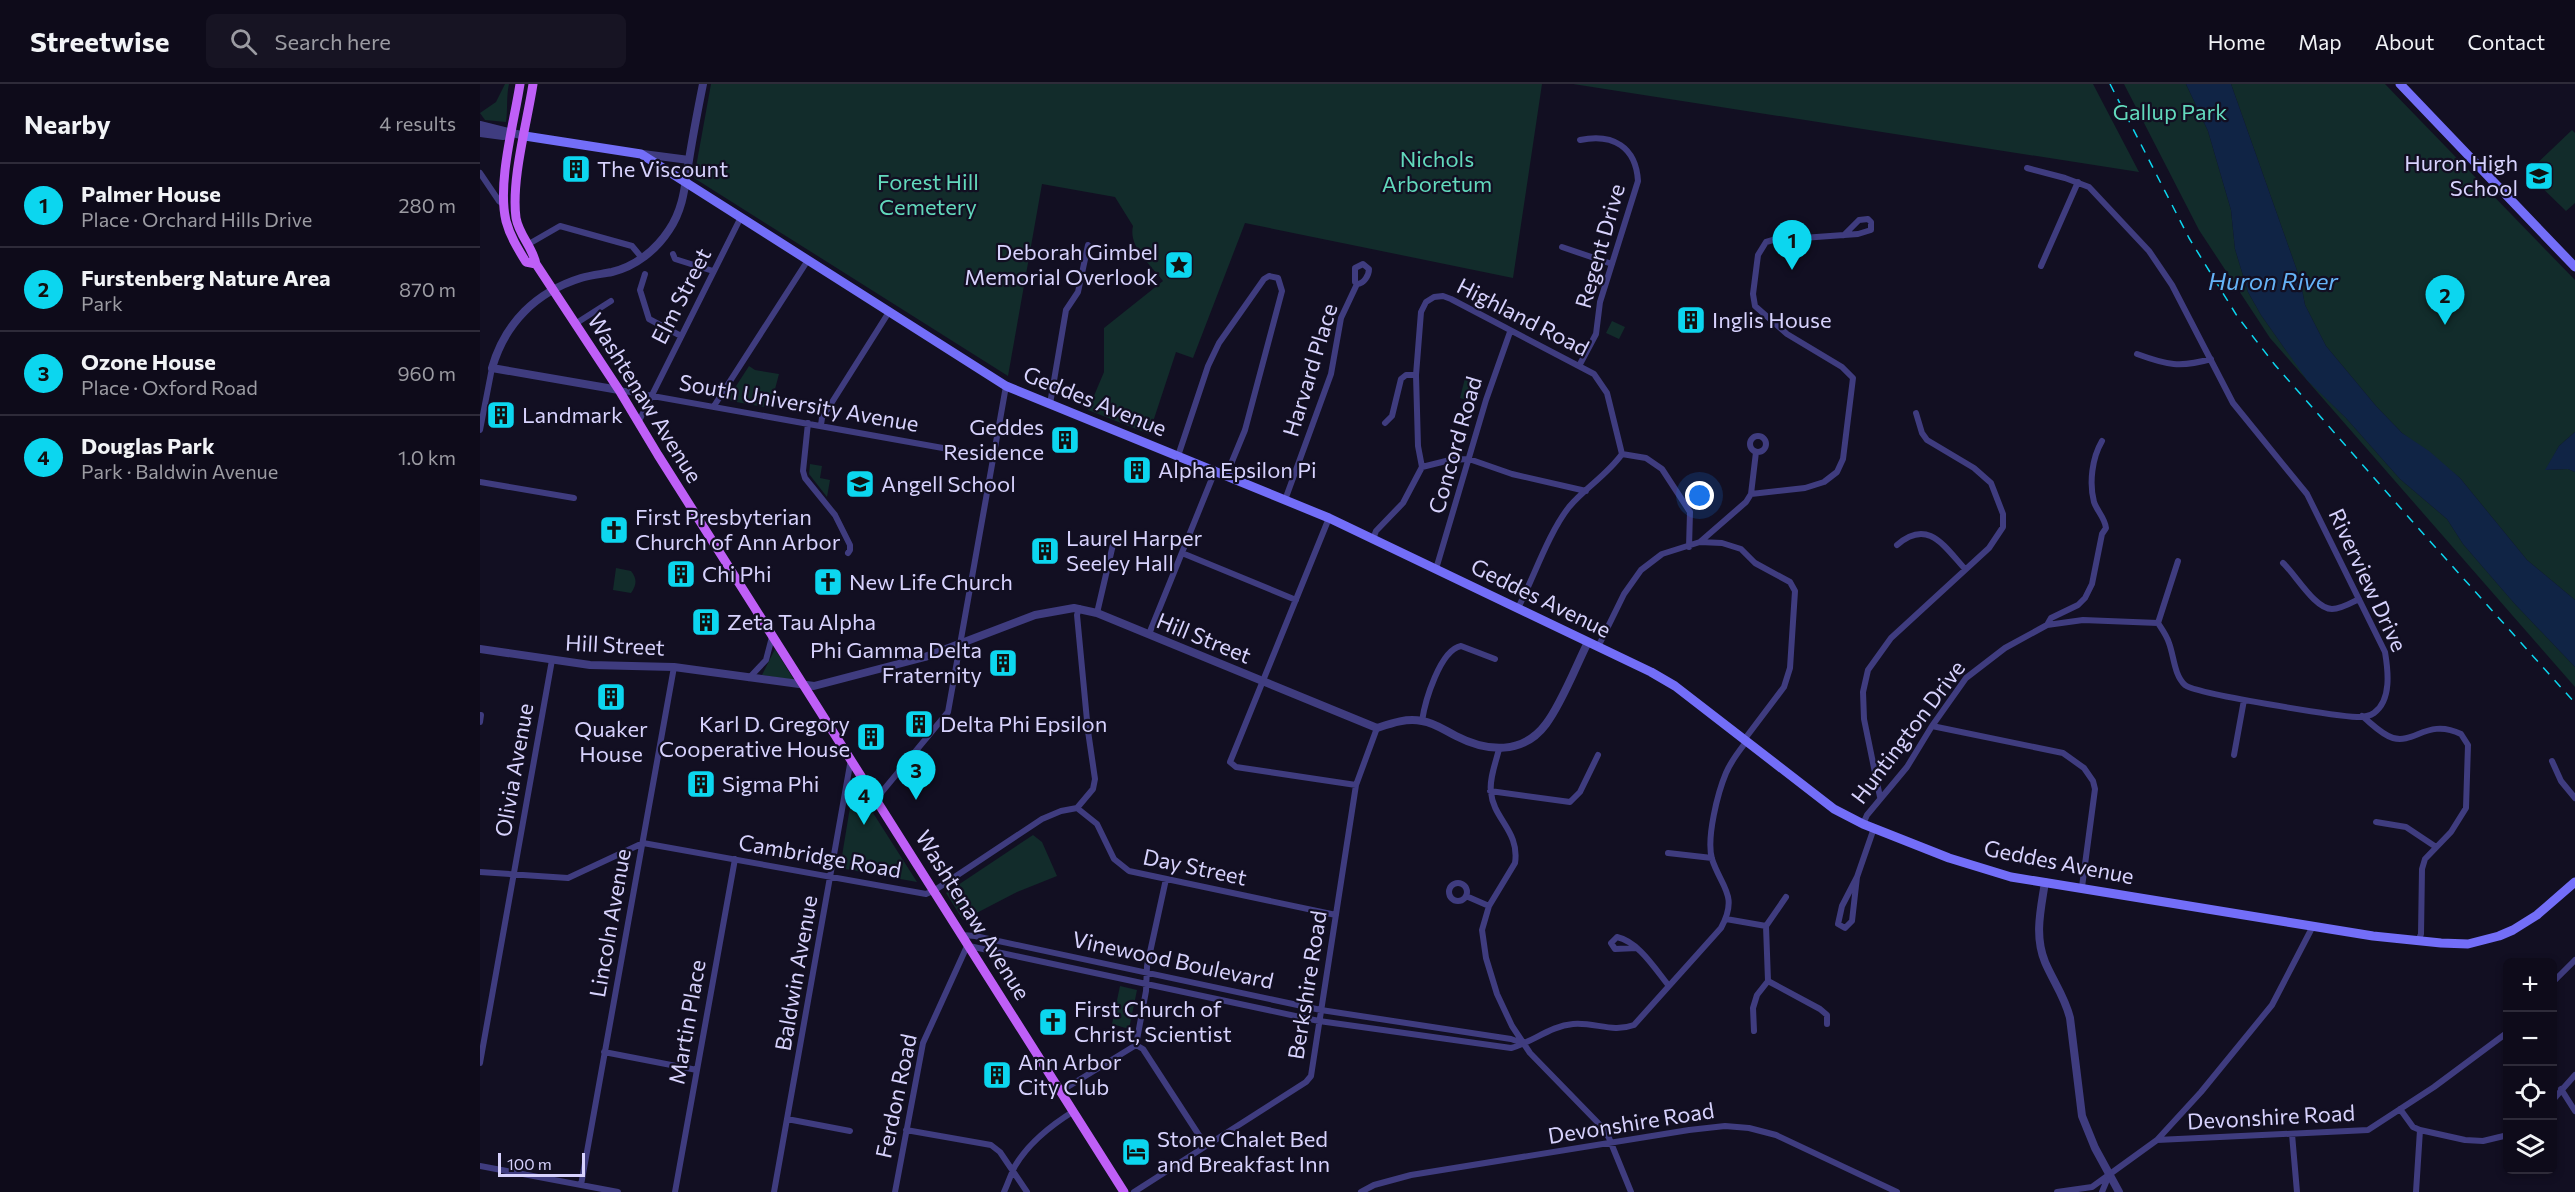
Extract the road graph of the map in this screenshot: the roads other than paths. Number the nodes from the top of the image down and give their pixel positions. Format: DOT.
graph roads {
  1 [pos="523,84"];
  2 [pos="533,84"];
  3 [pos="703,84"];
  4 [pos="2400,84"];
  5 [pos="480,126"];
  6 [pos="480,133"];
  7 [pos="512,134"];
  8 [pos="525,136"];
  9 [pos="1580,140"];
  10 [pos="641,154"];
  11 [pos="689,160"];
  12 [pos="2027,168"];
  13 [pos="480,173"];
  14 [pos="2078,182"];
  15 [pos="687,183"];
  16 [pos="516,190"];
  17 [pos="503,204"];
  18 [pos="741,217"];
  19 [pos="1844,235"];
  20 [pos="527,245"];
  21 [pos="1088,245"];
  22 [pos="1562,247"];
  23 [pos="673,254"];
  24 [pos="642,258"];
  25 [pos="808,260"];
  26 [pos="536,264"];
  27 [pos="1612,264"];
  28 [pos="2040,266"];
  29 [pos="2575,267"];
  30 [pos="713,271"];
  31 [pos="645,274"];
  32 [pos="1357,284"];
  33 [pos="553,290"];
  34 [pos="611,301"];
  35 [pos="889,312"];
  36 [pos="575,324"];
  37 [pos="1510,332"];
  38 [pos="681,336"];
  39 [pos="2137,354"];
  40 [pos="2211,359"];
  41 [pos="1579,366"];
  42 [pos="492,368"];
  43 [pos="1416,375"];
  44 [pos="1006,386"];
  45 [pos="619,390"];
  46 [pos="651,395"];
  47 [pos="1050,404"];
  48 [pos="714,406"];
  49 [pos="1916,414"];
  50 [pos="638,423"];
  51 [pos="808,423"];
  52 [pos="1385,423"];
  53 [pos="820,425"];
  54 [pos="480,430"];
  55 [pos="2102,441"];
  56 [pos="1756,452"];
  57 [pos="1622,454"];
  58 [pos="993,456"];
  59 [pos="1178,456"];
  60 [pos="1469,459"];
  61 [pos="1422,468"];
  62 [pos="1215,471"];
  63 [pos="1226,476"];
  64 [pos="480,482"];
  65 [pos="1586,491"];
  66 [pos="1751,494"];
  67 [pos="574,498"];
  68 [pos="1285,500"];
  69 [pos="1329,518"];
  70 [pos="1716,529"];
  71 [pos="1114,536"];
  72 [pos="1373,539"];
  73 [pos="1700,542"];
  74 [pos="1722,543"];
  75 [pos="1898,545"];
  76 [pos="1689,547"];
  77 [pos="848,553"];
  78 [pos="1182,553"];
  79 [pos="2178,561"];
  80 [pos="2283,563"];
  81 [pos="1965,568"];
  82 [pos="1436,569"];
  83 [pos="2359,599"];
  84 [pos="1296,600"];
  85 [pos="1079,608"];
  86 [pos="1518,608"];
  87 [pos="1097,613"];
  88 [pos="2158,623"];
  89 [pos="2047,625"];
  90 [pos="771,633"];
  91 [pos="1149,634"];
  92 [pos="961,642"];
  93 [pos="1588,642"];
  94 [pos="1598,647"];
  95 [pos="480,649"];
  96 [pos="1495,659"];
  97 [pos="552,660"];
  98 [pos="674,667"];
  99 [pos="749,678"];
  100 [pos="1262,681"];
  101 [pos="805,686"];
  102 [pos="2244,700"];
  103 [pos="482,715"];
  104 [pos="2362,716"];
  105 [pos="1422,721"];
  106 [pos="480,723"];
  107 [pos="1932,726"];
  108 [pos="1377,728"];
  109 [pos="1745,741"];
  110 [pos="1499,749"];
  111 [pos="1598,755"];
  112 [pos="2234,755"];
  113 [pos="851,759"];
  114 [pos="2552,761"];
  115 [pos="1356,785"];
  116 [pos="1490,790"];
  117 [pos="1881,797"];
  118 [pos="2575,798"];
  119 [pos="876,799"];
  120 [pos="1077,808"];
  121 [pos="2376,822"];
  122 [pos="1863,824"];
  123 [pos="1874,828"];
  124 [pos="643,843"];
  125 [pos="2436,847"];
  126 [pos="1668,853"];
  127 [pos="1712,858"];
  128 [pos="735,859"];
  129 [pos="480,872"];
  130 [pos="514,873"];
  131 [pos="831,876"];
  132 [pos="1857,877"];
  133 [pos="1166,879"];
  134 [pos="2045,882"];
  135 [pos="2575,882"];
  136 [pos="2082,887"];
  137 [pos="935,890"];
  138 [pos="1466,896"];
  139 [pos="1786,897"];
  140 [pos="1489,906"];
  141 [pos="1336,915"];
  142 [pos="1726,919"];
  143 [pos="1766,926"];
  144 [pos="2313,926"];
  145 [pos="2418,941"];
  146 [pos="966,942"];
  147 [pos="1026,947"];
  148 [pos="1637,948"];
  149 [pos="1024,957"];
  150 [pos="2575,960"];
  151 [pos="1147,973"];
  152 [pos="2557,979"];
  153 [pos="1768,981"];
  154 [pos="1146,984"];
  155 [pos="1669,986"];
  156 [pos="1321,1010"];
  157 [pos="1319,1021"];
  158 [pos="1827,1024"];
  159 [pos="1754,1031"];
  160 [pos="2503,1036"];
  161 [pos="1526,1044"];
  162 [pos="1136,1045"];
  163 [pos="481,1048"];
  164 [pos="604,1052"];
  165 [pos="480,1063"];
  166 [pos="697,1070"];
  167 [pos="2575,1075"];
  168 [pos="2561,1089"];
  169 [pos="1061,1091"];
  170 [pos="2557,1095"];
  171 [pos="2400,1109"];
  172 [pos="1074,1111"];
  173 [pos="2575,1111"];
  174 [pos="787,1119"];
  175 [pos="906,1130"];
  176 [pos="2420,1130"];
  177 [pos="850,1131"];
  178 [pos="2292,1134"];
  179 [pos="2503,1136"];
  180 [pos="2157,1140"];
  181 [pos="1611,1143"];
  182 [pos="1206,1146"];
  183 [pos="480,1166"];
  184 [pos="1013,1171"];
  185 [pos="2109,1174"];
  186 [pos="581,1185"];
  187 [pos="618,1192"];
  188 [pos="675,1192"];
  189 [pos="774,1192"];
  190 [pos="895,1192"];
  191 [pos="1004,1192"];
  192 [pos="1027,1192"];
  193 [pos="1124,1192"];
  194 [pos="1134,1192"];
  195 [pos="1361,1192"];
  196 [pos="1631,1192"];
  197 [pos="1897,1192"];
  198 [pos="2057,1192"];
  199 [pos="2102,1192"];
  200 [pos="2119,1192"];
  201 [pos="2297,1192"];
  202 [pos="2416,1192"];
  1 -- 7 [label="main road, Washtenaw Avenue"];
  1 -- 8 [label="main road"];
  2 -- 8 [label="main road, Washtenaw Avenue"];
  3 -- 11 [label="street"];
  4 -- 29 [label="main road"];
  5 -- 7 [label="street, Geddes Avenue"];
  6 -- 7 [label="street, Geddes Avenue"];
  7 -- 8 [label="street, Geddes Avenue"];
  7 -- 16 [label="main road"];
  7 -- 17 [label="main road, Washtenaw Avenue"];
  8 -- 10 [label="main road, Geddes Avenue"];
  8 -- 16 [label="main road, Washtenaw Avenue"];
  9 -- 27 [label="street, Regent Drive"];
  10 -- 11 [label="street"];
  10 -- 15 [label="main road, Geddes Avenue"];
  11 -- 15 [label="street"];
  12 -- 14 [label="street"];
  13 -- 17 [label="street"];
  14 -- 28 [label="street"];
  14 -- 40 [label="street, Riverview Drive"];
  15 -- 18 [label="main road, Geddes Avenue"];
  15 -- 24 [label="street"];
  16 -- 20 [label="main road, Washtenaw Avenue"];
  17 -- 26 [label="main road, Washtenaw Avenue"];
  18 -- 25 [label="main road, Geddes Avenue"];
  18 -- 30 [label="street, Elm Street"];
  19 -- 66 [label="street"];
  20 -- 24 [label="street"];
  20 -- 26 [label="main road, Washtenaw Avenue"];
  21 -- 47 [label="street"];
  22 -- 27 [label="street"];
  23 -- 30 [label="street"];
  24 -- 33 [label="street"];
  25 -- 35 [label="main road, Geddes Avenue"];
  25 -- 48 [label="street"];
  26 -- 33 [label="main road, Washtenaw Avenue"];
  27 -- 41 [label="street, Regent Drive"];
  30 -- 38 [label="street, Elm Street"];
  31 -- 38 [label="street"];
  32 -- 68 [label="street, Harvard Place"];
  33 -- 36 [label="main road, Washtenaw Avenue"];
  33 -- 42 [label="street"];
  34 -- 36 [label="street"];
  35 -- 44 [label="main road, Geddes Avenue"];
  35 -- 53 [label="street"];
  36 -- 45 [label="main road, Washtenaw Avenue"];
  37 -- 41 [label="street, Highland Road"];
  37 -- 43 [label="street, Highland Road"];
  37 -- 60 [label="street, Concord Road"];
  38 -- 46 [label="street, Elm Street"];
  39 -- 40 [label="street"];
  40 -- 83 [label="street, Riverview Drive"];
  41 -- 57 [label="street, Highland Road"];
  42 -- 45 [label="street, South University Avenue"];
  42 -- 54 [label="street"];
  43 -- 52 [label="street"];
  43 -- 61 [label="street, Highland Road"];
  44 -- 47 [label="main road, Geddes Avenue"];
  44 -- 58 [label="street"];
  45 -- 46 [label="street, South University Avenue"];
  45 -- 50 [label="main road, Washtenaw Avenue"];
  46 -- 48 [label="street, South University Avenue"];
  46 -- 50 [label="street, Elm Street"];
  47 -- 59 [label="main road, Geddes Avenue"];
  48 -- 51 [label="street, South University Avenue"];
  49 -- 81 [label="street"];
  50 -- 90 [label="main road, Washtenaw Avenue"];
  51 -- 53 [label="street, South University Avenue"];
  51 -- 77 [label="street"];
  53 -- 58 [label="street, South University Avenue"];
  55 -- 89 [label="street, Huntington Drive"];
  56 -- 66 [label="street"];
  57 -- 65 [label="street"];
  57 -- 76 [label="street"];
  58 -- 92 [label="street"];
  59 -- 62 [label="main road, Geddes Avenue"];
  59 -- 63 [label="street"];
  60 -- 61 [label="street"];
  60 -- 65 [label="street"];
  60 -- 82 [label="street, Concord Road"];
  61 -- 72 [label="street"];
  62 -- 63 [label="main road, Geddes Avenue"];
  62 -- 78 [label="street"];
  63 -- 68 [label="main road, Geddes Avenue"];
  64 -- 67 [label="street"];
  65 -- 86 [label="street"];
  66 -- 70 [label="street"];
  68 -- 69 [label="main road, Geddes Avenue"];
  69 -- 72 [label="main road, Geddes Avenue"];
  69 -- 84 [label="street"];
  70 -- 73 [label="street"];
  70 -- 74 [label="street"];
  71 -- 87 [label="street"];
  72 -- 82 [label="main road, Geddes Avenue"];
  73 -- 74 [label="street"];
  73 -- 76 [label="street"];
  74 -- 109 [label="street"];
  75 -- 81 [label="street"];
  76 -- 94 [label="street"];
  78 -- 84 [label="street"];
  78 -- 91 [label="street"];
  79 -- 88 [label="street"];
  80 -- 83 [label="street"];
  81 -- 117 [label="street"];
  82 -- 86 [label="main road, Geddes Avenue"];
  83 -- 104 [label="street, Riverview Drive"];
  84 -- 100 [label="street"];
  85 -- 87 [label="street, Hill Street"];
  85 -- 92 [label="street, Hill Street"];
  85 -- 120 [label="street"];
  86 -- 93 [label="main road, Geddes Avenue"];
  87 -- 91 [label="street, Hill Street"];
  88 -- 89 [label="street"];
  88 -- 102 [label="street"];
  89 -- 107 [label="street, Huntington Drive"];
  90 -- 99 [label="street"];
  90 -- 101 [label="main road, Washtenaw Avenue"];
  91 -- 100 [label="street, Hill Street"];
  92 -- 101 [label="street, Hill Street"];
  92 -- 119 [label="street"];
  93 -- 94 [label="main road, Geddes Avenue"];
  93 -- 110 [label="street"];
  94 -- 109 [label="main road, Geddes Avenue"];
  95 -- 97 [label="street, Hill Street"];
  96 -- 105 [label="street"];
  97 -- 98 [label="street, Hill Street"];
  97 -- 130 [label="street, Olivia Avenue"];
  98 -- 99 [label="street, Hill Street"];
  98 -- 124 [label="street, Lincoln Avenue"];
  99 -- 101 [label="street, Hill Street"];
  100 -- 108 [label="street, Hill Street"];
  100 -- 115 [label="street"];
  101 -- 113 [label="main road, Washtenaw Avenue"];
  102 -- 104 [label="street"];
  102 -- 112 [label="street"];
  103 -- 106 [label="street"];
  104 -- 125 [label="street"];
  105 -- 108 [label="street"];
  105 -- 110 [label="street"];
  107 -- 117 [label="street, Huntington Drive"];
  107 -- 136 [label="street"];
  108 -- 115 [label="street, Berkshire Road"];
  109 -- 122 [label="main road, Geddes Avenue"];
  109 -- 127 [label="street"];
  110 -- 116 [label="street"];
  111 -- 116 [label="street"];
  113 -- 119 [label="main road, Washtenaw Avenue"];
  113 -- 131 [label="street, Baldwin Avenue"];
  114 -- 118 [label="street"];
  115 -- 141 [label="street, Berkshire Road"];
  116 -- 140 [label="street"];
  117 -- 122 [label="street, Huntington Drive"];
  119 -- 137 [label="main road, Washtenaw Avenue"];
  120 -- 133 [label="street, Day Street"];
  120 -- 137 [label="street"];
  121 -- 125 [label="street"];
  122 -- 123 [label="main road, Geddes Avenue"];
  123 -- 132 [label="street"];
  123 -- 134 [label="main road, Geddes Avenue"];
  124 -- 128 [label="street, Cambridge Road"];
  124 -- 130 [label="street"];
  124 -- 164 [label="street, Lincoln Avenue"];
  125 -- 145 [label="street"];
  126 -- 127 [label="street"];
  127 -- 142 [label="street"];
  128 -- 131 [label="street, Cambridge Road"];
  128 -- 166 [label="street, Martin Place"];
  129 -- 130 [label="street"];
  130 -- 163 [label="street, Olivia Avenue"];
  131 -- 137 [label="street, Cambridge Road"];
  131 -- 174 [label="street, Baldwin Avenue"];
  132 -- 132 [label="street"];
  133 -- 141 [label="street, Day Street"];
  133 -- 151 [label="street"];
  134 -- 136 [label="main road, Geddes Avenue"];
  134 -- 185 [label="street"];
  135 -- 145 [label="main road, Geddes Avenue"];
  136 -- 144 [label="main road, Geddes Avenue"];
  137 -- 146 [label="main road, Washtenaw Avenue"];
  138 -- 140 [label="street"];
  139 -- 143 [label="street"];
  140 -- 161 [label="street"];
  141 -- 156 [label="street, Berkshire Road"];
  142 -- 143 [label="street"];
  142 -- 155 [label="street, Vinewood Boulevard"];
  143 -- 153 [label="street"];
  144 -- 145 [label="main road, Geddes Avenue"];
  144 -- 180 [label="street"];
  146 -- 147 [label="street, Vinewood Boulevard"];
  146 -- 149 [label="street, Vinewood Boulevard"];
  146 -- 169 [label="main road, Washtenaw Avenue"];
  146 -- 175 [label="street, Ferdon Road"];
  147 -- 149 [label="street"];
  147 -- 151 [label="street, Vinewood Boulevard"];
  148 -- 155 [label="street"];
  149 -- 154 [label="street, Vinewood Boulevard"];
  150 -- 152 [label="street"];
  151 -- 154 [label="street"];
  151 -- 156 [label="street, Vinewood Boulevard"];
  153 -- 158 [label="street"];
  153 -- 159 [label="street"];
  154 -- 157 [label="street, Vinewood Boulevard"];
  154 -- 162 [label="street"];
  155 -- 161 [label="street, Vinewood Boulevard"];
  156 -- 157 [label="street, Berkshire Road"];
  156 -- 161 [label="street, Vinewood Boulevard"];
  157 -- 161 [label="street, Vinewood Boulevard"];
  157 -- 182 [label="street, Berkshire Road"];
  160 -- 171 [label="street, Devonshire Road"];
  161 -- 181 [label="street"];
  162 -- 169 [label="street"];
  162 -- 182 [label="street"];
  163 -- 165 [label="street, Olivia Avenue"];
  164 -- 166 [label="street"];
  164 -- 186 [label="street, Lincoln Avenue"];
  166 -- 188 [label="street, Martin Place"];
  167 -- 168 [label="street"];
  168 -- 170 [label="street"];
  168 -- 173 [label="street"];
  169 -- 172 [label="main road, Washtenaw Avenue"];
  171 -- 176 [label="street"];
  171 -- 178 [label="street, Devonshire Road"];
  172 -- 184 [label="street"];
  172 -- 193 [label="main road, Washtenaw Avenue"];
  174 -- 177 [label="street"];
  174 -- 189 [label="street, Baldwin Avenue"];
  175 -- 184 [label="street"];
  175 -- 190 [label="street, Ferdon Road"];
  176 -- 179 [label="street"];
  176 -- 202 [label="street"];
  178 -- 180 [label="street, Devonshire Road"];
  178 -- 201 [label="street"];
  180 -- 185 [label="street, Devonshire Road"];
  181 -- 195 [label="street, Devonshire Road"];
  181 -- 196 [label="street"];
  181 -- 197 [label="street, Devonshire Road"];
  182 -- 194 [label="street, Berkshire Road"];
  183 -- 186 [label="street"];
  184 -- 191 [label="street"];
  184 -- 192 [label="street"];
  185 -- 198 [label="street, Devonshire Road"];
  185 -- 199 [label="street"];
  185 -- 200 [label="street"];
  186 -- 187 [label="street"];
}
